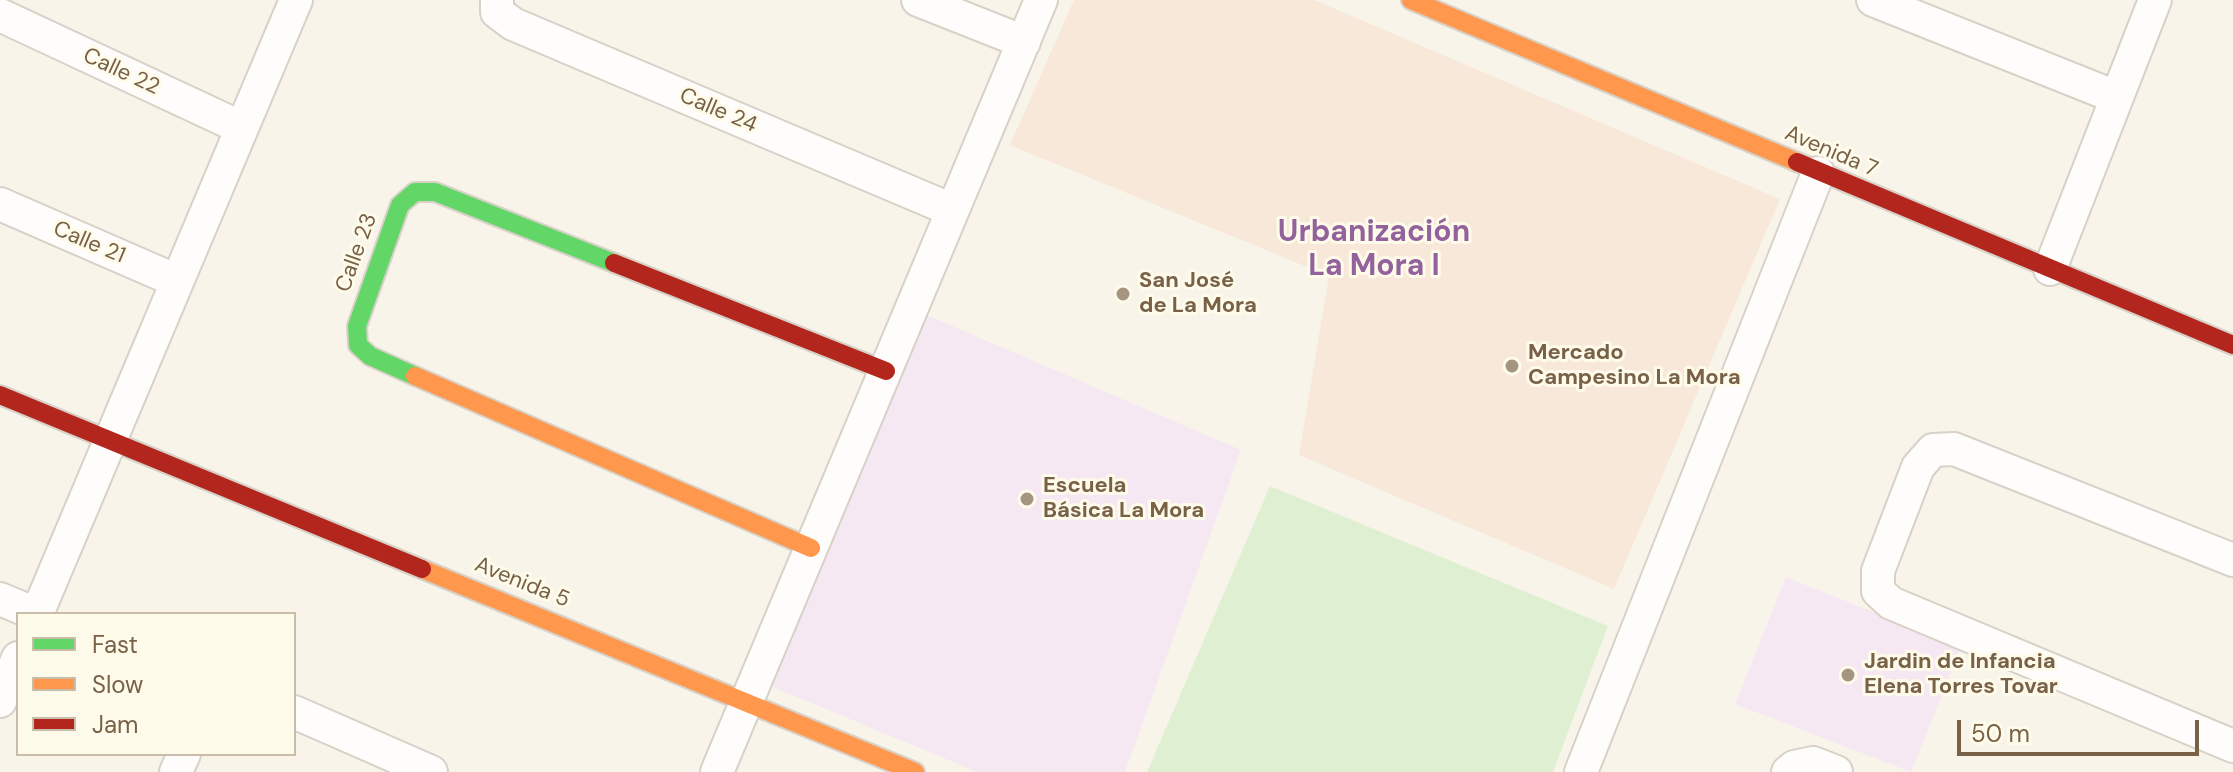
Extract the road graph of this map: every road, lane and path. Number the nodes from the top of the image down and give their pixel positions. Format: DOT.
graph roads {
  1 [pos="296,0"];
  2 [pos="497,0"];
  3 [pos="918,0"];
  4 [pos="1041,0"];
  5 [pos="1873,0"];
  6 [pos="2155,0"];
  7 [pos="1423,3"];
  8 [pos="0,15"];
  9 [pos="1024,42"];
  10 [pos="2116,97"];
  11 [pos="242,128"];
  12 [pos="1818,173"];
  13 [pos="0,204"];
  14 [pos="952,210"];
  15 [pos="2050,269"];
  16 [pos="177,281"];
  17 [pos="2233,345"];
  18 [pos="886,371"];
  19 [pos="0,395"];
  20 [pos="110,440"];
  21 [pos="811,548"];
  22 [pos="2233,560"];
  23 [pos="0,599"];
  24 [pos="31,612"];
  25 [pos="37,612"];
  26 [pos="16,663"];
  27 [pos="0,701"];
  28 [pos="747,701"];
  29 [pos="296,713"];
  30 [pos="2233,746"];
  31 [pos="431,772"];
  32 [pos="717,772"];
  33 [pos="915,772"];
  34 [pos="1581,772"];
  35 [pos="1788,772"];
  36 [pos="1836,772"];
  1 -- 11 [label="street"];
  2 -- 14 [label="street, Calle 24"];
  3 -- 9 [label="street"];
  4 -- 9 [label="street"];
  5 -- 10 [label="street"];
  6 -- 10 [label="street"];
  7 -- 12 [label="street, Avenida 7"];
  8 -- 11 [label="street, Calle 22"];
  9 -- 14 [label="street"];
  10 -- 15 [label="street"];
  11 -- 16 [label="street"];
  12 -- 15 [label="street, Avenida 7"];
  12 -- 34 [label="street"];
  13 -- 16 [label="street, Calle 21"];
  14 -- 18 [label="street"];
  15 -- 17 [label="street, Avenida 7"];
  16 -- 20 [label="street"];
  18 -- 21 [label="street"];
  18 -- 21 [label="street, Calle 23"];
  19 -- 20 [label="street"];
  20 -- 25 [label="street"];
  20 -- 28 [label="street, Avenida 5"];
  21 -- 28 [label="street"];
  22 -- 30 [label="street"];
  23 -- 24 [label="street"];
  26 -- 27 [label="street"];
  28 -- 32 [label="street"];
  28 -- 33 [label="street, Avenida 5"];
  29 -- 31 [label="street"];
  35 -- 36 [label="street"];
}
